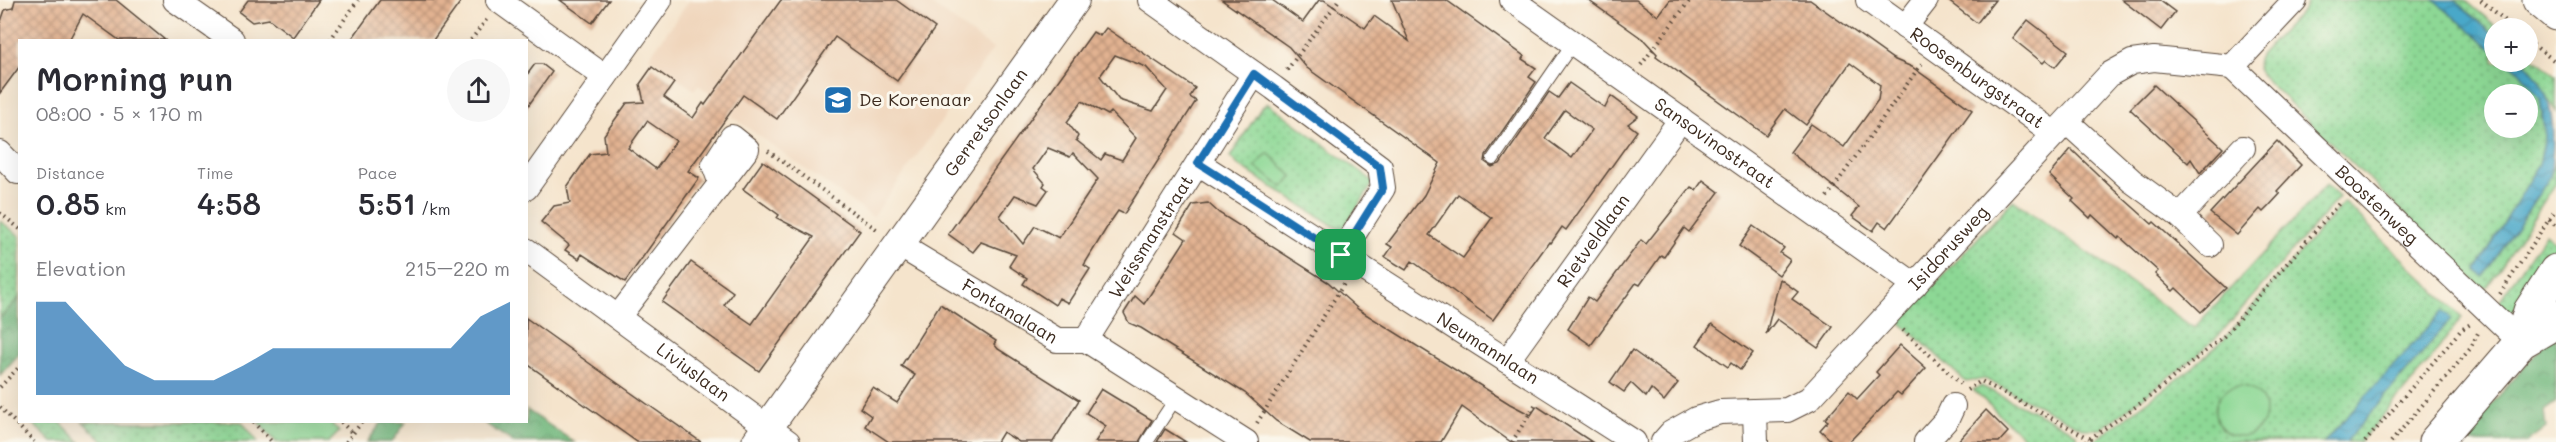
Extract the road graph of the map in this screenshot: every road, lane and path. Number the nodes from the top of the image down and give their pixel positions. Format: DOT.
graph roads {
  1 [pos="358,0"];
  2 [pos="498,0"];
  3 [pos="660,0"];
  4 [pos="1074,0"];
  5 [pos="1150,0"];
  6 [pos="1339,0"];
  7 [pos="1512,0"];
  8 [pos="1690,0"];
  9 [pos="1868,0"];
  10 [pos="1926,0"];
  11 [pos="2295,0"];
  12 [pos="2481,0"];
  13 [pos="2539,0"];
  14 [pos="189,4"];
  15 [pos="2556,14"];
  16 [pos="2502,18"];
  17 [pos="1905,27"];
  18 [pos="231,39"];
  19 [pos="331,39"];
  20 [pos="1574,43"];
  21 [pos="1934,47"];
  22 [pos="2538,48"];
  23 [pos="2556,62"];
  24 [pos="2232,66"];
  25 [pos="1254,74"];
  26 [pos="605,77"];
  27 [pos="1628,82"];
  28 [pos="1274,88"];
  29 [pos="1681,119"];
  30 [pos="2061,128"];
  31 [pos="2242,148"];
  32 [pos="765,149"];
  33 [pos="0,153"];
  34 [pos="1493,159"];
  35 [pos="1198,163"];
  36 [pos="18,172"];
  37 [pos="720,181"];
  38 [pos="528,185"];
  39 [pos="2355,185"];
  40 [pos="2556,209"];
  41 [pos="0,213"];
  42 [pos="1815,215"];
  43 [pos="2180,216"];
  44 [pos="2549,220"];
  45 [pos="2556,226"];
  46 [pos="18,227"];
  47 [pos="899,245"];
  48 [pos="2210,245"];
  49 [pos="528,251"];
  50 [pos="1348,259"];
  51 [pos="2556,271"];
  52 [pos="1914,285"];
  53 [pos="2488,312"];
  54 [pos="1887,315"];
  55 [pos="618,317"];
  56 [pos="2556,317"];
  57 [pos="1086,340"];
  58 [pos="2521,342"];
  59 [pos="1507,361"];
  60 [pos="18,368"];
  61 [pos="1546,386"];
  62 [pos="0,387"];
  63 [pos="1176,398"];
  64 [pos="1960,398"];
  65 [pos="0,407"];
  66 [pos="1755,412"];
  67 [pos="254,423"];
  68 [pos="342,423"];
  69 [pos="361,423"];
  70 [pos="353,434"];
  71 [pos="771,437"];
  72 [pos="2090,438"];
  73 [pos="34,442"];
  74 [pos="272,442"];
  75 [pos="346,442"];
  76 [pos="1147,442"];
  77 [pos="1245,442"];
  78 [pos="1512,442"];
  79 [pos="1634,442"];
  80 [pos="1662,442"];
  81 [pos="1756,442"];
  82 [pos="1926,442"];
  83 [pos="2085,442"];
  84 [pos="2365,442"];
  85 [pos="2391,442"];
  86 [pos="2435,442"];
  1 -- 19 [label="path"];
  2 -- 26 [label="street"];
  3 -- 26 [label="street"];
  4 -- 47 [label="street, Gerretsonlaan"];
  5 -- 25 [label="street"];
  6 -- 28 [label="path"];
  7 -- 20 [label="street, Sansovinostraat"];
  8 -- 27 [label="path"];
  9 -- 17 [label="street, Roosenburgstraat"];
  10 -- 17 [label="street"];
  11 -- 24 [label="street"];
  12 -- 16 [label="path"];
  13 -- 15 [label="main road"];
  14 -- 18 [label="street"];
  17 -- 21 [label="street, Roosenburgstraat"];
  20 -- 27 [label="street, Sansovinostraat"];
  20 -- 34 [label="lane"];
  21 -- 30 [label="street, Roosenburgstraat"];
  21 -- 42 [label="path"];
  22 -- 23 [label="path"];
  24 -- 30 [label="street, Isidorusweg"];
  24 -- 39 [label="street, Boostenweg"];
  25 -- 28 [label="street"];
  25 -- 35 [label="street, Weissmanstraat"];
  26 -- 38 [label="street"];
  27 -- 29 [label="street, Sansovinostraat"];
  28 -- 50 [label="street"];
  29 -- 42 [label="street, Sansovinostraat"];
  29 -- 59 [label="street, Rietveldlaan"];
  30 -- 43 [label="street, Roosenburgstraat"];
  30 -- 52 [label="street, Isidorusweg"];
  31 -- 43 [label="street"];
  32 -- 47 [label="path"];
  33 -- 36 [label="street"];
  35 -- 50 [label="street, Neumannlaan"];
  35 -- 57 [label="street, Weissmanstraat"];
  37 -- 55 [label="street"];
  39 -- 53 [label="street, Boostenweg"];
  39 -- 72 [label="path"];
  40 -- 44 [label="path"];
  41 -- 46 [label="path"];
  42 -- 52 [label="street, Sansovinostraat"];
  43 -- 48 [label="street, Roosenburgstraat"];
  44 -- 45 [label="path"];
  44 -- 53 [label="path"];
  47 -- 57 [label="street, Fontanalaan"];
  47 -- 71 [label="street, Gerretsonlaan"];
  49 -- 55 [label="street, Liviuslaan"];
  50 -- 59 [label="street, Neumannlaan"];
  50 -- 77 [label="path"];
  51 -- 58 [label="main road"];
  52 -- 54 [label="street, Isidorusweg"];
  53 -- 58 [label="street, Boostenweg"];
  53 -- 84 [label="path"];
  53 -- 85 [label="path"];
  54 -- 64 [label="path"];
  54 -- 66 [label="street, Isidorusweg"];
  55 -- 71 [label="street, Liviuslaan"];
  56 -- 58 [label="main road"];
  57 -- 63 [label="street, Fontanalaan"];
  58 -- 86 [label="main road"];
  59 -- 61 [label="street, Neumannlaan"];
  60 -- 62 [label="path"];
  61 -- 78 [label="path"];
  61 -- 79 [label="street, Neumannlaan"];
  63 -- 76 [label="lane"];
  63 -- 77 [label="street, Fontanalaan"];
  64 -- 72 [label="path"];
  64 -- 82 [label="street"];
  65 -- 73 [label="path"];
  66 -- 80 [label="street, Isidorusweg"];
  66 -- 81 [label="street"];
  67 -- 74 [label="path"];
  68 -- 70 [label="path"];
  69 -- 70 [label="path"];
  70 -- 75 [label="path"];
  72 -- 83 [label="path"];
}
